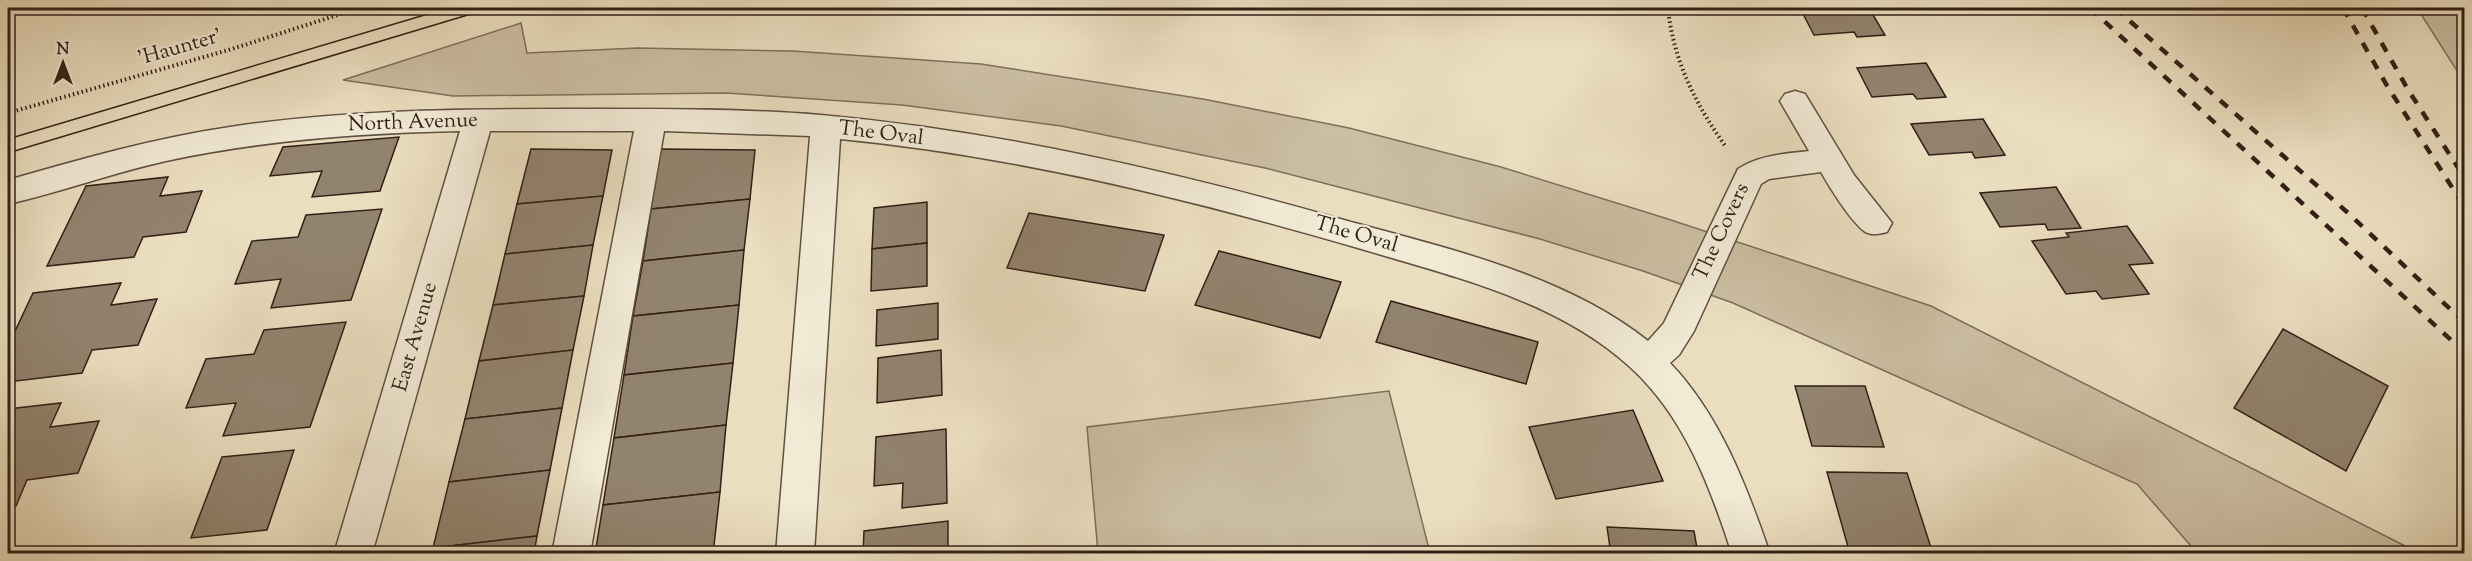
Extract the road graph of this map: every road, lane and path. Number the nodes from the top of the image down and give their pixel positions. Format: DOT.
graph roads {
  1 [pos="359,8"];
  2 [pos="1668,8"];
  3 [pos="1795,101"];
  4 [pos="8,112"];
  5 [pos="478,120"];
  6 [pos="651,120"];
  7 [pos="826,127"];
  8 [pos="1829,159"];
  9 [pos="1749,177"];
  10 [pos="8,192"];
  11 [pos="1876,223"];
  12 [pos="1648,362"];
  13 [pos="353,554"];
  14 [pos="571,554"];
  15 [pos="795,554"];
  16 [pos="1751,554"];
  1 -- 4 [label="path, 'Haunter'"];
  2 -- 9 [label="path, The Covers"];
  3 -- 8 [label="street"];
  5 -- 6 [label="street, North Avenue"];
  5 -- 10 [label="street, North Avenue"];
  5 -- 13 [label="street, East Avenue"];
  6 -- 7 [label="street, North Avenue"];
  6 -- 14 [label="street"];
  7 -- 12 [label="street, The Oval"];
  7 -- 15 [label="street"];
  8 -- 9 [label="street"];
  8 -- 11 [label="street"];
  9 -- 12 [label="street, The Covers"];
  12 -- 16 [label="street, The Oval"];
}
